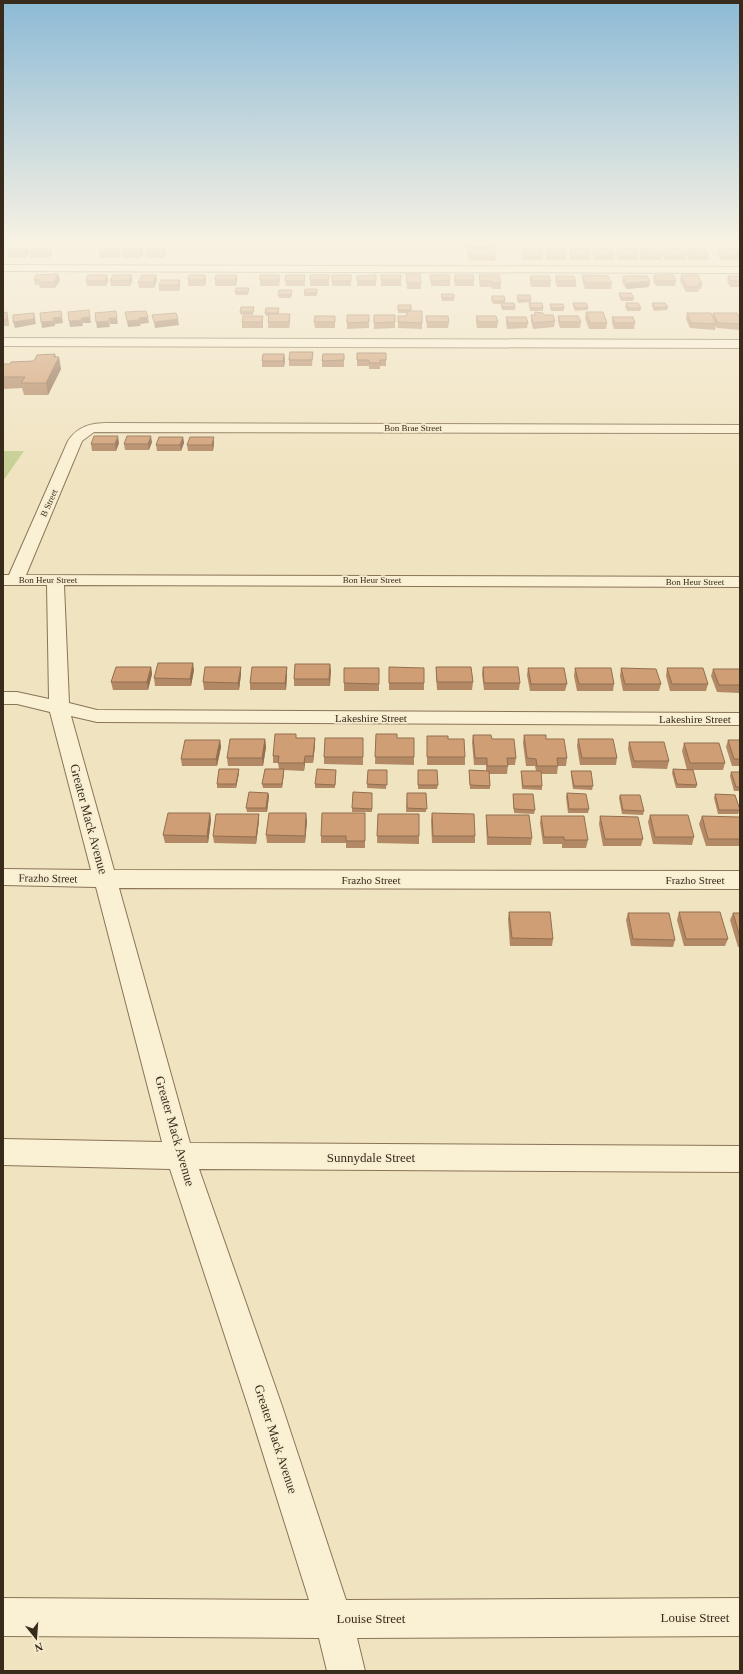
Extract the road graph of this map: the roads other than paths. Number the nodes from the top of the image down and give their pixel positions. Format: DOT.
graph roads {
  1 [pos="3,342"];
  2 [pos="740,344"];
  3 [pos="86,429"];
  4 [pos="737,430"];
  5 [pos="740,443"];
  6 [pos="9,580"];
  7 [pos="55,581"];
  8 [pos="740,582"];
  9 [pos="3,698"];
  10 [pos="59,709"];
  11 [pos="740,719"];
  12 [pos="3,877"];
  13 [pos="105,879"];
  14 [pos="740,880"];
  15 [pos="3,1152"];
  16 [pos="180,1156"];
  17 [pos="740,1159"];
  18 [pos="3,1617"];
  19 [pos="740,1617"];
  20 [pos="334,1618"];
  21 [pos="346,1671"];
  1 -- 2 [label="street"];
  3 -- 4 [label="street, Bon Brae Street"];
  3 -- 6 [label="street, B Street"];
  4 -- 5 [label="street"];
  6 -- 7 [label="street, Bon Heur Street"];
  7 -- 8 [label="street, Bon Heur Street"];
  7 -- 10 [label="street, Greater Mack Avenue"];
  9 -- 10 [label="street, Lakeshire Street"];
  10 -- 11 [label="street, Lakeshire Street"];
  10 -- 13 [label="street, Greater Mack Avenue"];
  12 -- 13 [label="street, Frazho Street"];
  13 -- 14 [label="street, Frazho Street"];
  13 -- 16 [label="street, Greater Mack Avenue"];
  15 -- 16 [label="street, Sunnydale Street"];
  16 -- 17 [label="street, Sunnydale Street"];
  16 -- 20 [label="street, Greater Mack Avenue"];
  18 -- 20 [label="street, Louise Street"];
  19 -- 20 [label="street, Louise Street"];
  20 -- 21 [label="street, Greater Mack Avenue"];
}
